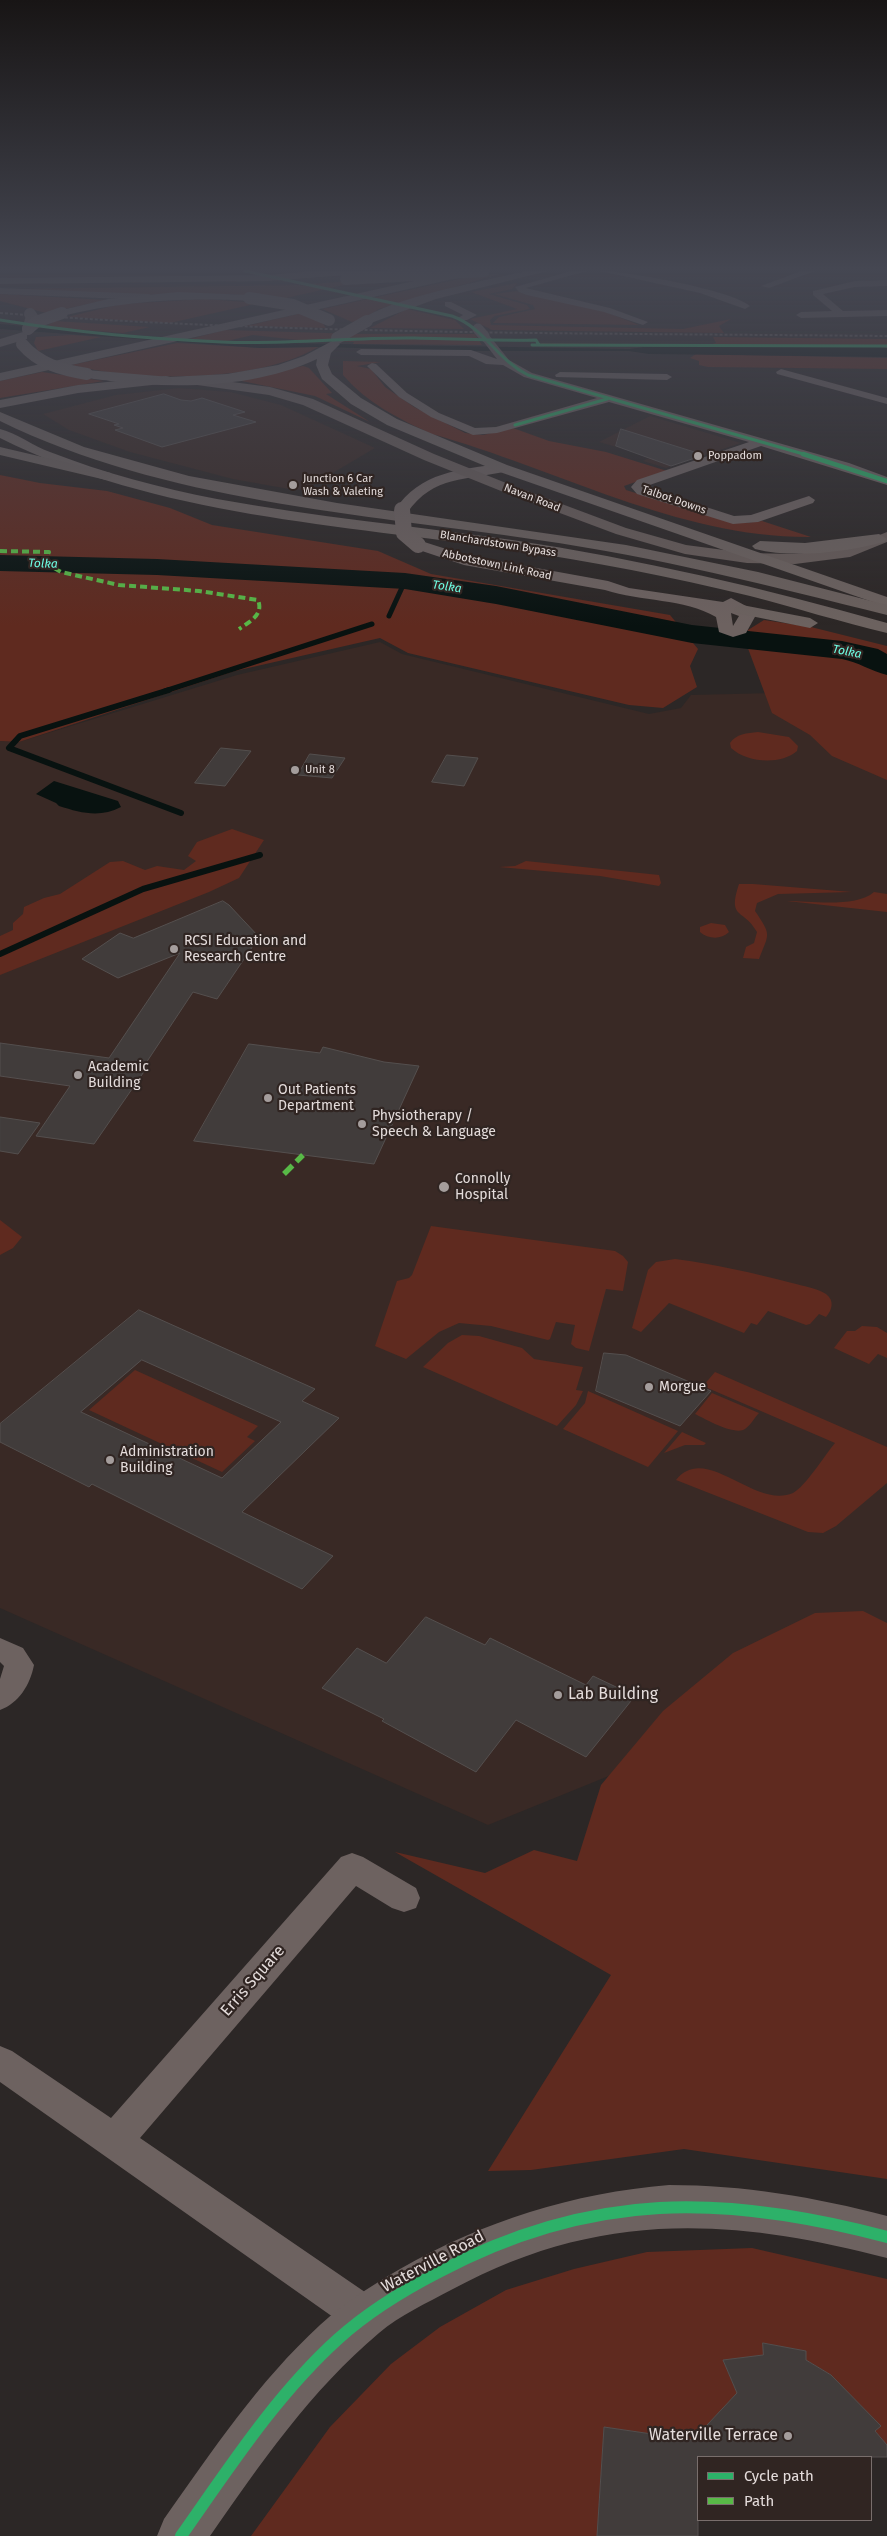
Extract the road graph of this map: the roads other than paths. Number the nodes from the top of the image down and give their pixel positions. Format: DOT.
graph roads {
  1 [pos="81,389"];
  2 [pos="259,389"];
  3 [pos="342,389"];
  4 [pos="396,389"];
  5 [pos="576,389"];
  6 [pos="604,389"];
  7 [pos="844,389"];
  8 [pos="591,394"];
  9 [pos="607,399"];
  10 [pos="887,401"];
  11 [pos="0,404"];
  12 [pos="0,416"];
  13 [pos="0,433"];
  14 [pos="760,442"];
  15 [pos="0,451"];
  16 [pos="429,457"];
  17 [pos="502,468"];
  18 [pos="469,473"];
  19 [pos="106,476"];
  20 [pos="887,481"];
  21 [pos="430,484"];
  22 [pos="809,500"];
  23 [pos="630,512"];
  24 [pos="883,538"];
  25 [pos="850,552"];
  26 [pos="771,560"];
  27 [pos="829,582"];
  28 [pos="608,586"];
  29 [pos="887,602"];
  30 [pos="707,605"];
  31 [pos="742,610"];
  32 [pos="887,610"];
  33 [pos="887,628"];
  34 [pos="887,641"];
  35 [pos="0,1649"];
  36 [pos="0,1698"];
  37 [pos="404,1898"];
  38 [pos="0,2062"];
  39 [pos="115,2142"];
  40 [pos="887,2236"];
  41 [pos="364,2316"];
  42 [pos="182,2536"];
  1 -- 11 [label="highway"];
  2 -- 16 [label="main road, Navan Road"];
  3 -- 17 [label="highway, Navan Road"];
  4 -- 9 [label="street"];
  5 -- 8 [label="street"];
  6 -- 8 [label="street"];
  7 -- 10 [label="street"];
  8 -- 9 [label="street"];
  9 -- 14 [label="street"];
  12 -- 32 [label="highway"];
  13 -- 19 [label="highway, Blanchardstown Bypass"];
  14 -- 20 [label="street"];
  14 -- 22 [label="street, Talbot Downs"];
  15 -- 19 [label="highway"];
  16 -- 18 [label="main road, Navan Road"];
  16 -- 21 [label="street"];
  17 -- 18 [label="street, Abbotstown Link Road"];
  17 -- 23 [label="highway, Navan Road"];
  18 -- 21 [label="street, Abbotstown Link Road"];
  18 -- 26 [label="main road, Navan Road"];
  19 -- 33 [label="highway, Blanchardstown Bypass"];
  21 -- 28 [label="street, Abbotstown Link Road, bridge"];
  23 -- 24 [label="highway"];
  23 -- 26 [label="highway"];
  24 -- 25 [label="main road, Navan Road"];
  25 -- 26 [label="main road, Navan Road"];
  25 -- 27 [label="highway"];
  26 -- 27 [label="highway"];
  27 -- 29 [label="highway"];
  28 -- 30 [label="street, Abbotstown Link Road"];
  28 -- 31 [label="street, Abbotstown Link Road"];
  30 -- 31 [label="street, Abbotstown Link Road"];
  30 -- 31 [label="street"];
  31 -- 34 [label="highway"];
  35 -- 36 [label="street"];
  37 -- 39 [label="street, Erris Square"];
  38 -- 39 [label="street"];
  39 -- 41 [label="street"];
  40 -- 41 [label="street, Waterville Road"];
  41 -- 42 [label="street, Waterville Road"];
}
